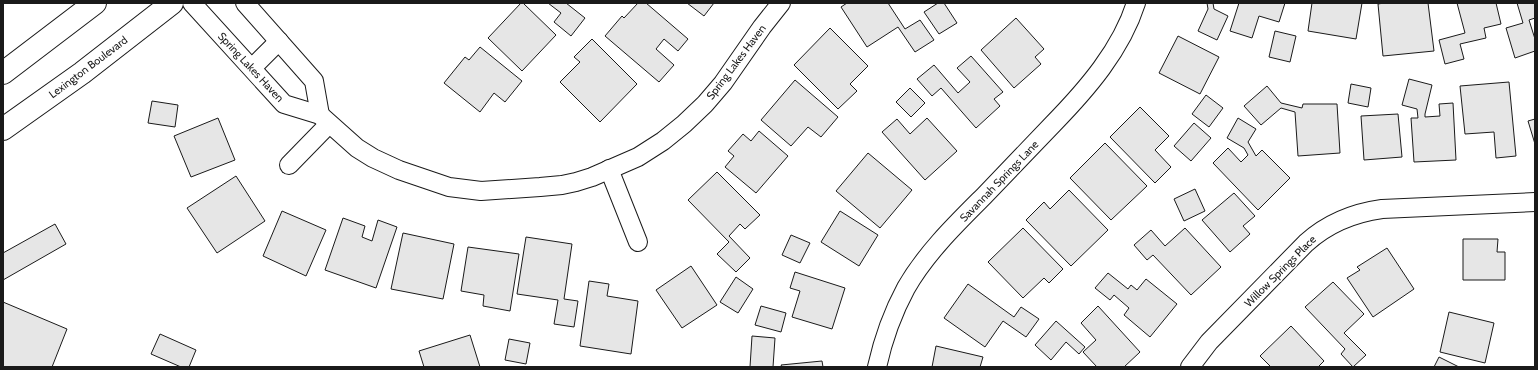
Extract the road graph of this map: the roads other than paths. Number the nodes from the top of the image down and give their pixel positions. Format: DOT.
graph roads {
  1 [pos="95,3"];
  2 [pos="172,3"];
  3 [pos="192,3"];
  4 [pos="245,3"];
  5 [pos="781,3"];
  6 [pos="1136,3"];
  7 [pos="279,41"];
  8 [pos="252,68"];
  9 [pos="3,73"];
  10 [pos="324,120"];
  11 [pos="3,130"];
  12 [pos="289,166"];
  13 [pos="609,170"];
  14 [pos="1535,202"];
  15 [pos="638,242"];
  16 [pos="877,367"];
  17 [pos="1190,367"];
  1 -- 9 [label="main road"];
  2 -- 11 [label="main road, Lexington Boulevard"];
  3 -- 8 [label="street, Spring Lakes Haven"];
  4 -- 7 [label="street"];
  5 -- 13 [label="street, Spring Lakes Haven"];
  6 -- 16 [label="street, Savannah Springs Lane"];
  7 -- 8 [label="street"];
  7 -- 10 [label="street"];
  8 -- 10 [label="street, Spring Lakes Haven"];
  10 -- 12 [label="street"];
  10 -- 13 [label="street, Spring Lakes Haven"];
  13 -- 15 [label="street"];
  14 -- 17 [label="street, Willow Springs Place"];
}
